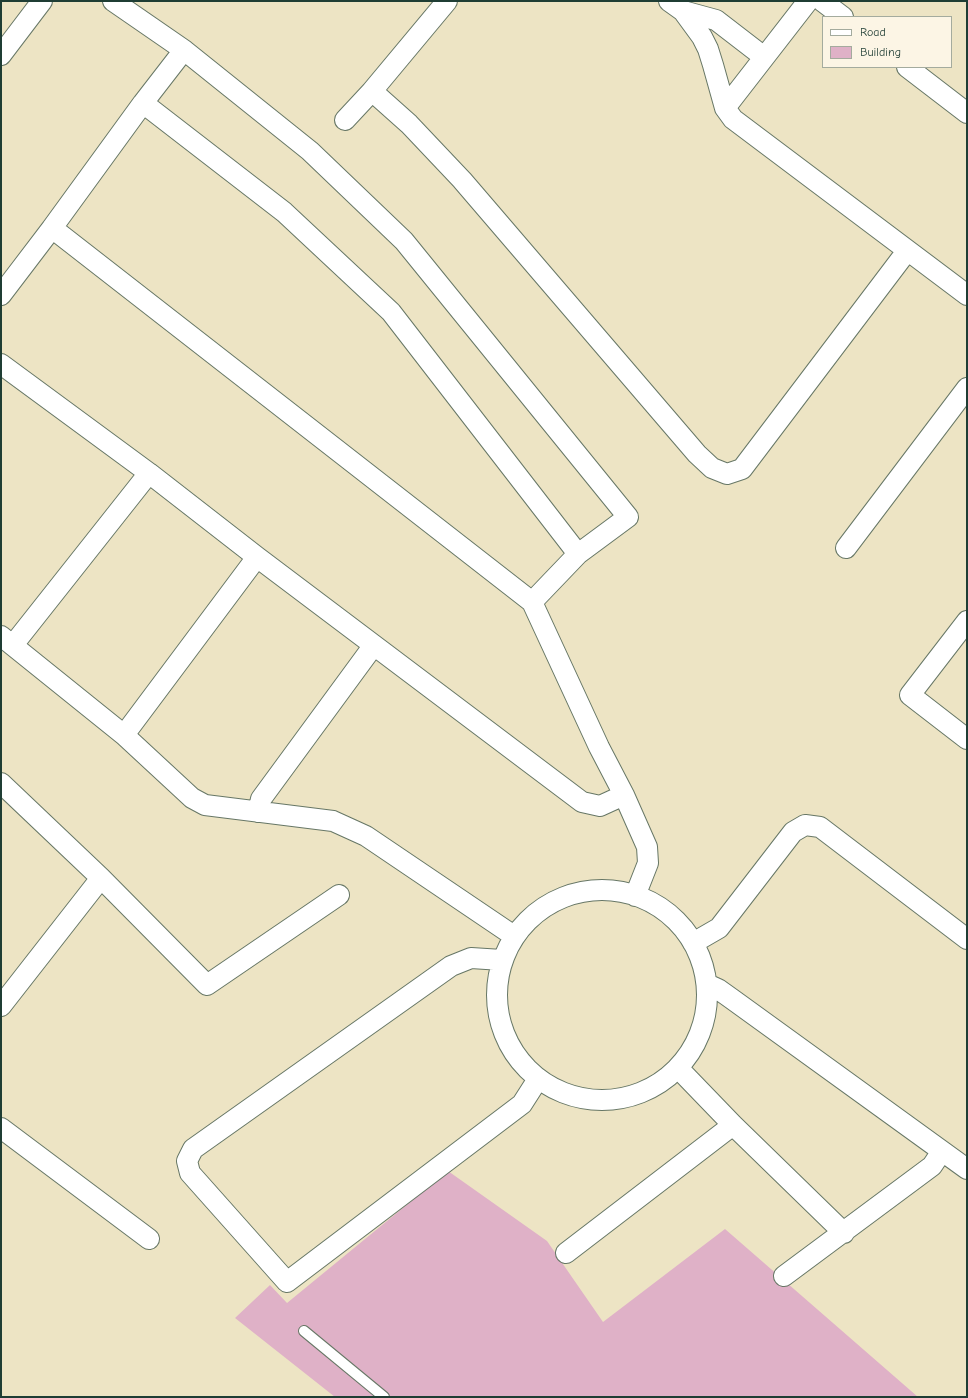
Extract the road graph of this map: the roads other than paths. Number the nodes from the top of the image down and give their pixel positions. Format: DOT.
graph roads {
  1 [pos="42,1"];
  2 [pos="114,1"];
  3 [pos="447,1"];
  4 [pos="808,1"];
  5 [pos="822,1"];
  6 [pos="676,6"];
  7 [pos="842,16"];
  8 [pos="184,50"];
  9 [pos="1,55"];
  10 [pos="764,57"];
  11 [pos="908,68"];
  12 [pos="372,91"];
  13 [pos="143,103"];
  14 [pos="725,108"];
  15 [pos="967,113"];
  16 [pos="345,120"];
  17 [pos="52,228"];
  18 [pos="907,251"];
  19 [pos="1,295"];
  20 [pos="967,295"];
  21 [pos="1,364"];
  22 [pos="967,388"];
  23 [pos="149,473"];
  24 [pos="846,548"];
  25 [pos="578,554"];
  26 [pos="257,557"];
  27 [pos="532,602"];
  28 [pos="967,621"];
  29 [pos="7,640"];
  30 [pos="374,645"];
  31 [pos="124,734"];
  32 [pos="967,739"];
  33 [pos="1,783"];
  34 [pos="624,795"];
  35 [pos="258,812"];
  36 [pos="101,878"];
  37 [pos="339,895"];
  38 [pos="635,896"];
  39 [pos="514,936"];
  40 [pos="967,939"];
  41 [pos="693,943"];
  42 [pos="502,960"];
  43 [pos="706,984"];
  44 [pos="1,1006"];
  45 [pos="678,1068"];
  46 [pos="538,1079"];
  47 [pos="733,1125"];
  48 [pos="1,1128"];
  49 [pos="942,1151"];
  50 [pos="967,1169"];
  51 [pos="844,1233"];
  52 [pos="150,1239"];
  53 [pos="566,1253"];
  54 [pos="784,1276"];
  55 [pos="304,1332"];
  56 [pos="384,1397"];
  1 -- 9 [label="street"];
  2 -- 8 [label="street"];
  3 -- 12 [label="street"];
  4 -- 10 [label="street"];
  5 -- 7 [label="street"];
  6 -- 10 [label="street"];
  6 -- 14 [label="street"];
  8 -- 13 [label="street"];
  8 -- 25 [label="street"];
  10 -- 14 [label="street"];
  11 -- 15 [label="street"];
  12 -- 16 [label="street"];
  12 -- 18 [label="street"];
  13 -- 17 [label="street"];
  13 -- 25 [label="street"];
  14 -- 18 [label="street"];
  17 -- 19 [label="street"];
  17 -- 27 [label="street"];
  18 -- 20 [label="street"];
  21 -- 23 [label="street"];
  22 -- 24 [label="street"];
  23 -- 26 [label="street"];
  23 -- 29 [label="street"];
  25 -- 27 [label="street"];
  26 -- 30 [label="street"];
  26 -- 31 [label="street"];
  27 -- 34 [label="street"];
  28 -- 32 [label="street"];
  29 -- 31 [label="street"];
  30 -- 34 [label="street"];
  30 -- 35 [label="street"];
  31 -- 35 [label="street"];
  33 -- 36 [label="street"];
  34 -- 38 [label="street"];
  35 -- 39 [label="street"];
  36 -- 37 [label="street"];
  36 -- 44 [label="street"];
  38 -- 39 [label="street"];
  38 -- 41 [label="street"];
  39 -- 42 [label="street"];
  40 -- 41 [label="street"];
  41 -- 43 [label="street"];
  42 -- 46 [label="street"];
  42 -- 46 [label="street"];
  43 -- 45 [label="street"];
  43 -- 49 [label="street"];
  45 -- 46 [label="street"];
  45 -- 47 [label="street"];
  47 -- 51 [label="street"];
  47 -- 53 [label="street"];
  48 -- 52 [label="street"];
  49 -- 50 [label="street"];
  49 -- 51 [label="street"];
  51 -- 54 [label="street"];
  55 -- 56 [label="lane"];
}
